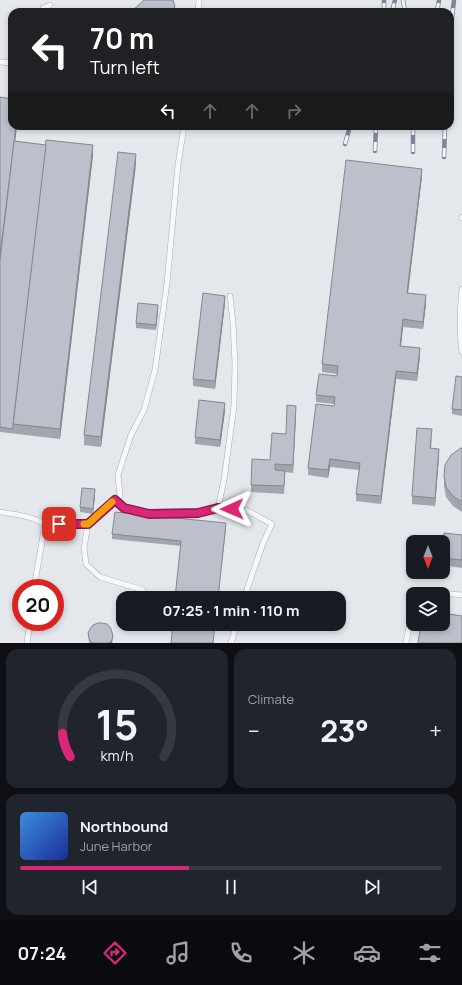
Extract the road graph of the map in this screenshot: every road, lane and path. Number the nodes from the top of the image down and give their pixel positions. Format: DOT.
graph roads {
  1 [pos="50,5"];
  2 [pos="43,8"];
  3 [pos="183,130"];
  4 [pos="462,289"];
  5 [pos="230,296"];
  6 [pos="462,352"];
  7 [pos="115,500"];
  8 [pos="218,508"];
  9 [pos="0,512"];
  10 [pos="45,524"];
  11 [pos="88,524"];
  12 [pos="36,579"];
  13 [pos="143,591"];
  14 [pos="246,591"];
  15 [pos="450,594"];
  16 [pos="462,595"];
  17 [pos="29,631"];
  18 [pos="235,631"];
  19 [pos="408,631"];
  20 [pos="27,643"];
  21 [pos="231,643"];
  22 [pos="406,643"];
  1 -- 2 [label="lane"];
  3 -- 7 [label="lane"];
  4 -- 6 [label="lane"];
  5 -- 8 [label="lane"];
  7 -- 8 [label="lane"];
  7 -- 11 [label="lane"];
  8 -- 14 [label="lane"];
  9 -- 10 [label="lane"];
  10 -- 11 [label="lane"];
  10 -- 12 [label="lane"];
  11 -- 13 [label="lane"];
  15 -- 16 [label="lane"];
  17 -- 20 [label="lane"];
  18 -- 21 [label="lane"];
  19 -- 22 [label="lane"];
}
